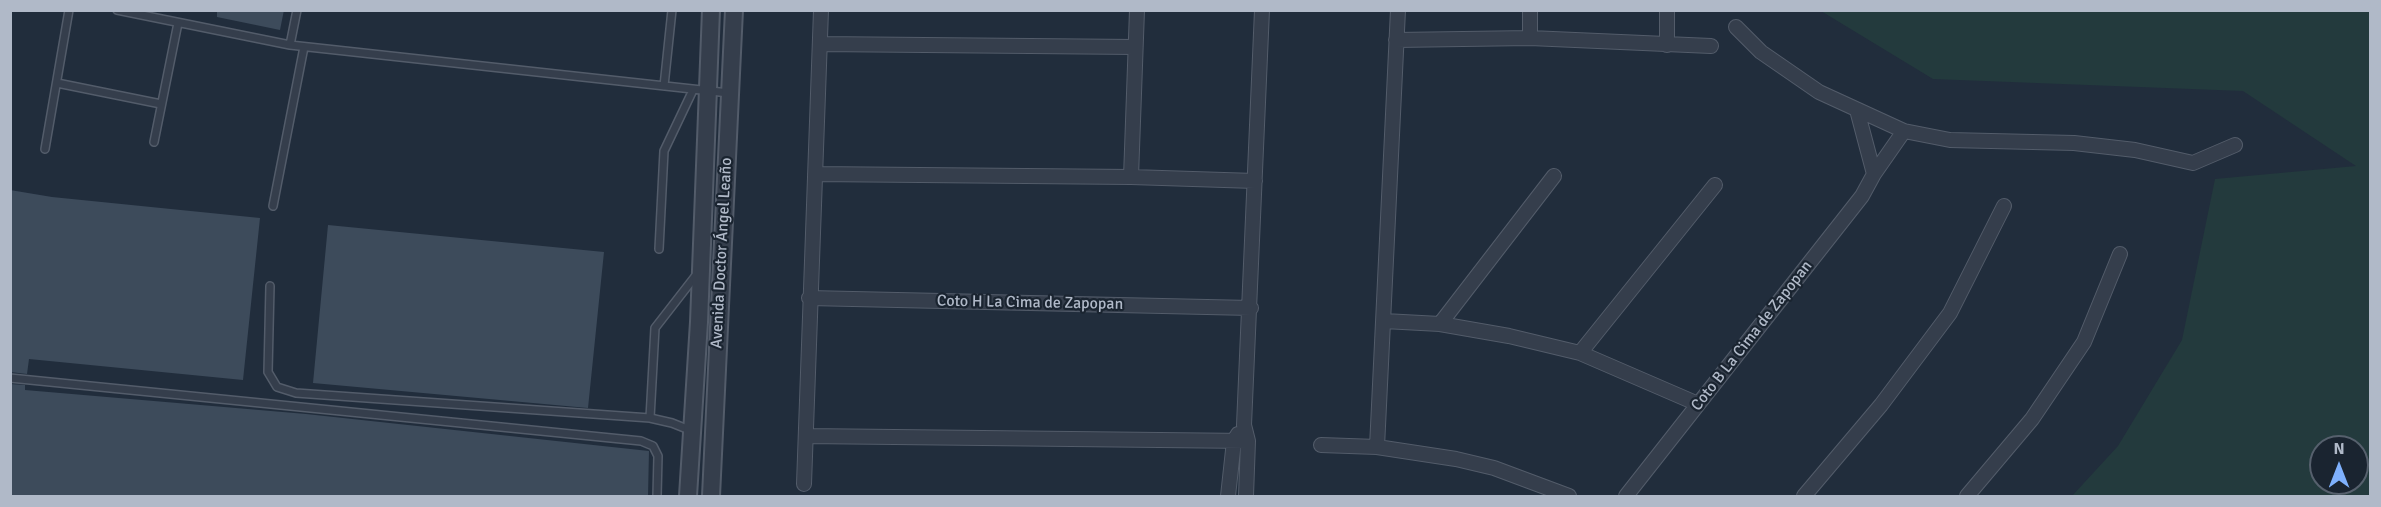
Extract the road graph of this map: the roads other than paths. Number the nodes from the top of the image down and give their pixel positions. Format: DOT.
graph roads {
  1 [pos="69,10"];
  2 [pos="117,10"];
  3 [pos="297,10"];
  4 [pos="672,10"];
  5 [pos="711,10"];
  6 [pos="734,10"];
  7 [pos="821,10"];
  8 [pos="1137,10"];
  9 [pos="1262,10"];
  10 [pos="1398,10"];
  11 [pos="1530,10"];
  12 [pos="1667,10"];
  13 [pos="178,23"];
  14 [pos="1736,27"];
  15 [pos="1530,39"];
  16 [pos="1396,40"];
  17 [pos="820,44"];
  18 [pos="290,45"];
  19 [pos="1667,45"];
  20 [pos="1711,46"];
  21 [pos="304,47"];
  22 [pos="1135,47"];
  23 [pos="57,82"];
  24 [pos="664,86"];
  25 [pos="701,91"];
  26 [pos="729,93"];
  27 [pos="161,104"];
  28 [pos="1857,110"];
  29 [pos="1904,131"];
  30 [pos="154,142"];
  31 [pos="2235,145"];
  32 [pos="45,149"];
  33 [pos="815,174"];
  34 [pos="1874,174"];
  35 [pos="1554,176"];
  36 [pos="1131,177"];
  37 [pos="1255,181"];
  38 [pos="1715,185"];
  39 [pos="273,206"];
  40 [pos="2004,206"];
  41 [pos="659,249"];
  42 [pos="2120,254"];
  43 [pos="701,270"];
  44 [pos="270,286"];
  45 [pos="809,298"];
  46 [pos="1251,308"];
  47 [pos="1383,321"];
  48 [pos="1440,324"];
  49 [pos="1580,353"];
  50 [pos="10,378"];
  51 [pos="1698,404"];
  52 [pos="650,418"];
  53 [pos="692,431"];
  54 [pos="806,436"];
  55 [pos="1241,441"];
  56 [pos="1321,445"];
  57 [pos="1377,447"];
  58 [pos="804,484"];
  59 [pos="1808,495"];
  60 [pos="657,496"];
  61 [pos="688,496"];
  62 [pos="711,496"];
  63 [pos="1228,496"];
  64 [pos="1246,496"];
  65 [pos="1569,496"];
  66 [pos="1626,496"];
  67 [pos="1967,496"];
  1 -- 23 [label="lane"];
  2 -- 13 [label="lane"];
  3 -- 18 [label="lane"];
  4 -- 24 [label="lane"];
  5 -- 25 [label="street, Avenida Doctor Ángel Leaño"];
  6 -- 26 [label="street, Avenida Doctor Ángel Leaño"];
  7 -- 17 [label="street"];
  8 -- 22 [label="street"];
  9 -- 37 [label="street"];
  10 -- 16 [label="street"];
  11 -- 15 [label="street"];
  12 -- 19 [label="street"];
  13 -- 18 [label="lane"];
  13 -- 27 [label="lane"];
  14 -- 28 [label="street"];
  15 -- 16 [label="street"];
  15 -- 19 [label="street"];
  16 -- 47 [label="street"];
  17 -- 22 [label="street"];
  17 -- 33 [label="street"];
  18 -- 21 [label="lane"];
  19 -- 20 [label="street"];
  21 -- 24 [label="lane"];
  21 -- 39 [label="lane"];
  22 -- 36 [label="street"];
  23 -- 27 [label="lane"];
  23 -- 32 [label="lane"];
  24 -- 25 [label="lane"];
  25 -- 26 [label="lane"];
  25 -- 41 [label="lane"];
  25 -- 43 [label="street, Avenida Doctor Ángel Leaño"];
  26 -- 62 [label="street, Avenida Doctor Ángel Leaño"];
  27 -- 30 [label="lane"];
  28 -- 29 [label="street"];
  28 -- 34 [label="street"];
  29 -- 31 [label="street"];
  29 -- 34 [label="street, Coto B La Cima de Zapopan"];
  33 -- 36 [label="street"];
  33 -- 45 [label="street"];
  34 -- 51 [label="street, Coto B La Cima de Zapopan"];
  35 -- 48 [label="street"];
  36 -- 37 [label="street"];
  37 -- 46 [label="street"];
  38 -- 49 [label="street"];
  40 -- 59 [label="street"];
  42 -- 67 [label="street"];
  43 -- 52 [label="lane"];
  43 -- 53 [label="street, Avenida Doctor Ángel Leaño"];
  44 -- 52 [label="lane"];
  45 -- 46 [label="street, Coto H La Cima de Zapopan"];
  45 -- 54 [label="street"];
  46 -- 55 [label="street"];
  47 -- 48 [label="street"];
  47 -- 57 [label="street"];
  48 -- 49 [label="street"];
  49 -- 51 [label="street"];
  50 -- 60 [label="lane"];
  51 -- 66 [label="street, Coto B La Cima de Zapopan"];
  52 -- 53 [label="lane"];
  53 -- 61 [label="street, Avenida Doctor Ángel Leaño"];
  54 -- 55 [label="street"];
  54 -- 58 [label="street"];
  55 -- 63 [label="street"];
  55 -- 64 [label="street"];
  56 -- 57 [label="street"];
  57 -- 65 [label="street"];
}
